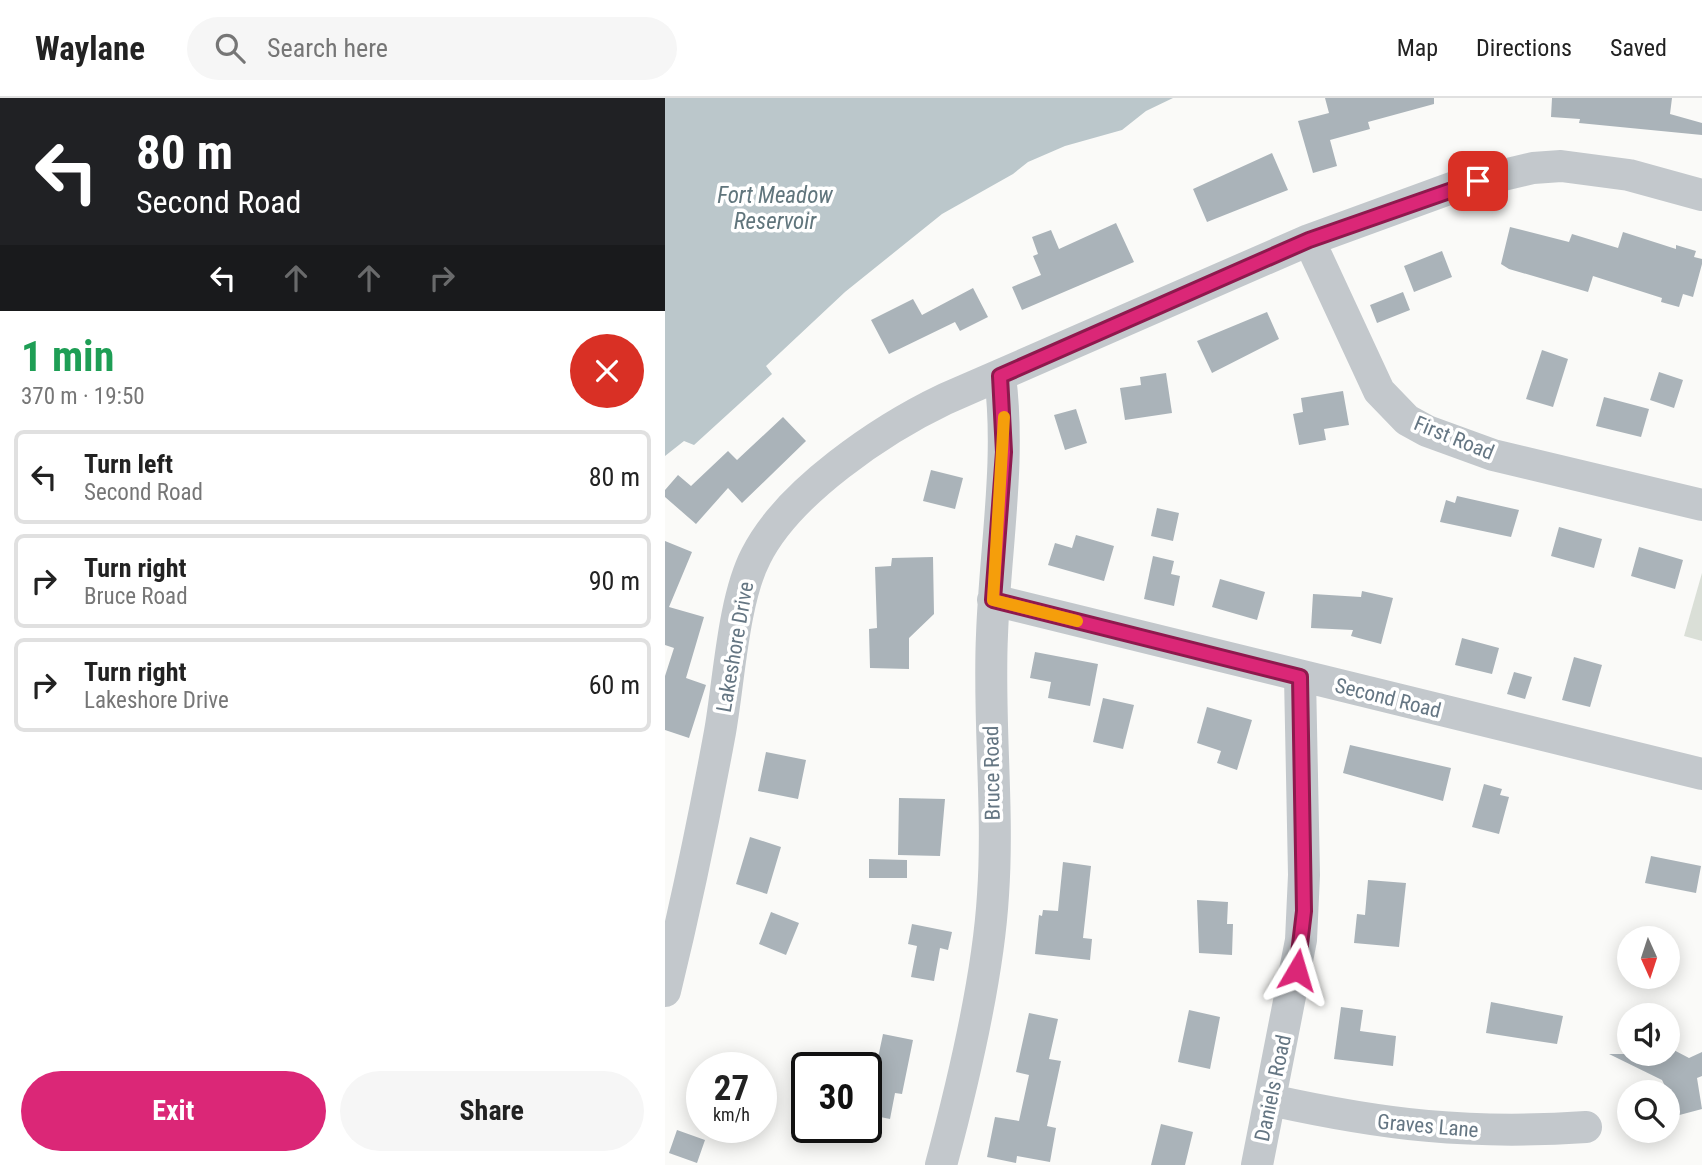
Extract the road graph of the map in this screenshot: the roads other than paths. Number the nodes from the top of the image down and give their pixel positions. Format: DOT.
graph roads {
  1 [pos="1702,195"];
  2 [pos="1309,240"];
  3 [pos="1000,376"];
  4 [pos="1702,505"];
  5 [pos="993,600"];
  6 [pos="1300,677"];
  7 [pos="1702,774"];
  8 [pos="665,991"];
  9 [pos="1271,1100"];
  10 [pos="1586,1127"];
  11 [pos="941,1165"];
  12 [pos="1257,1165"];
  1 -- 2 [label="street, Lakeshore Drive"];
  2 -- 3 [label="street, Lakeshore Drive"];
  2 -- 4 [label="street, First Road"];
  3 -- 5 [label="street, Bruce Road"];
  3 -- 8 [label="street, Lakeshore Drive"];
  5 -- 6 [label="street, Second Road"];
  5 -- 11 [label="street, Bruce Road"];
  6 -- 7 [label="street, Second Road"];
  6 -- 9 [label="street, Daniels Road"];
  9 -- 10 [label="street, Graves Lane"];
  9 -- 12 [label="street, Daniels Road"];
}
